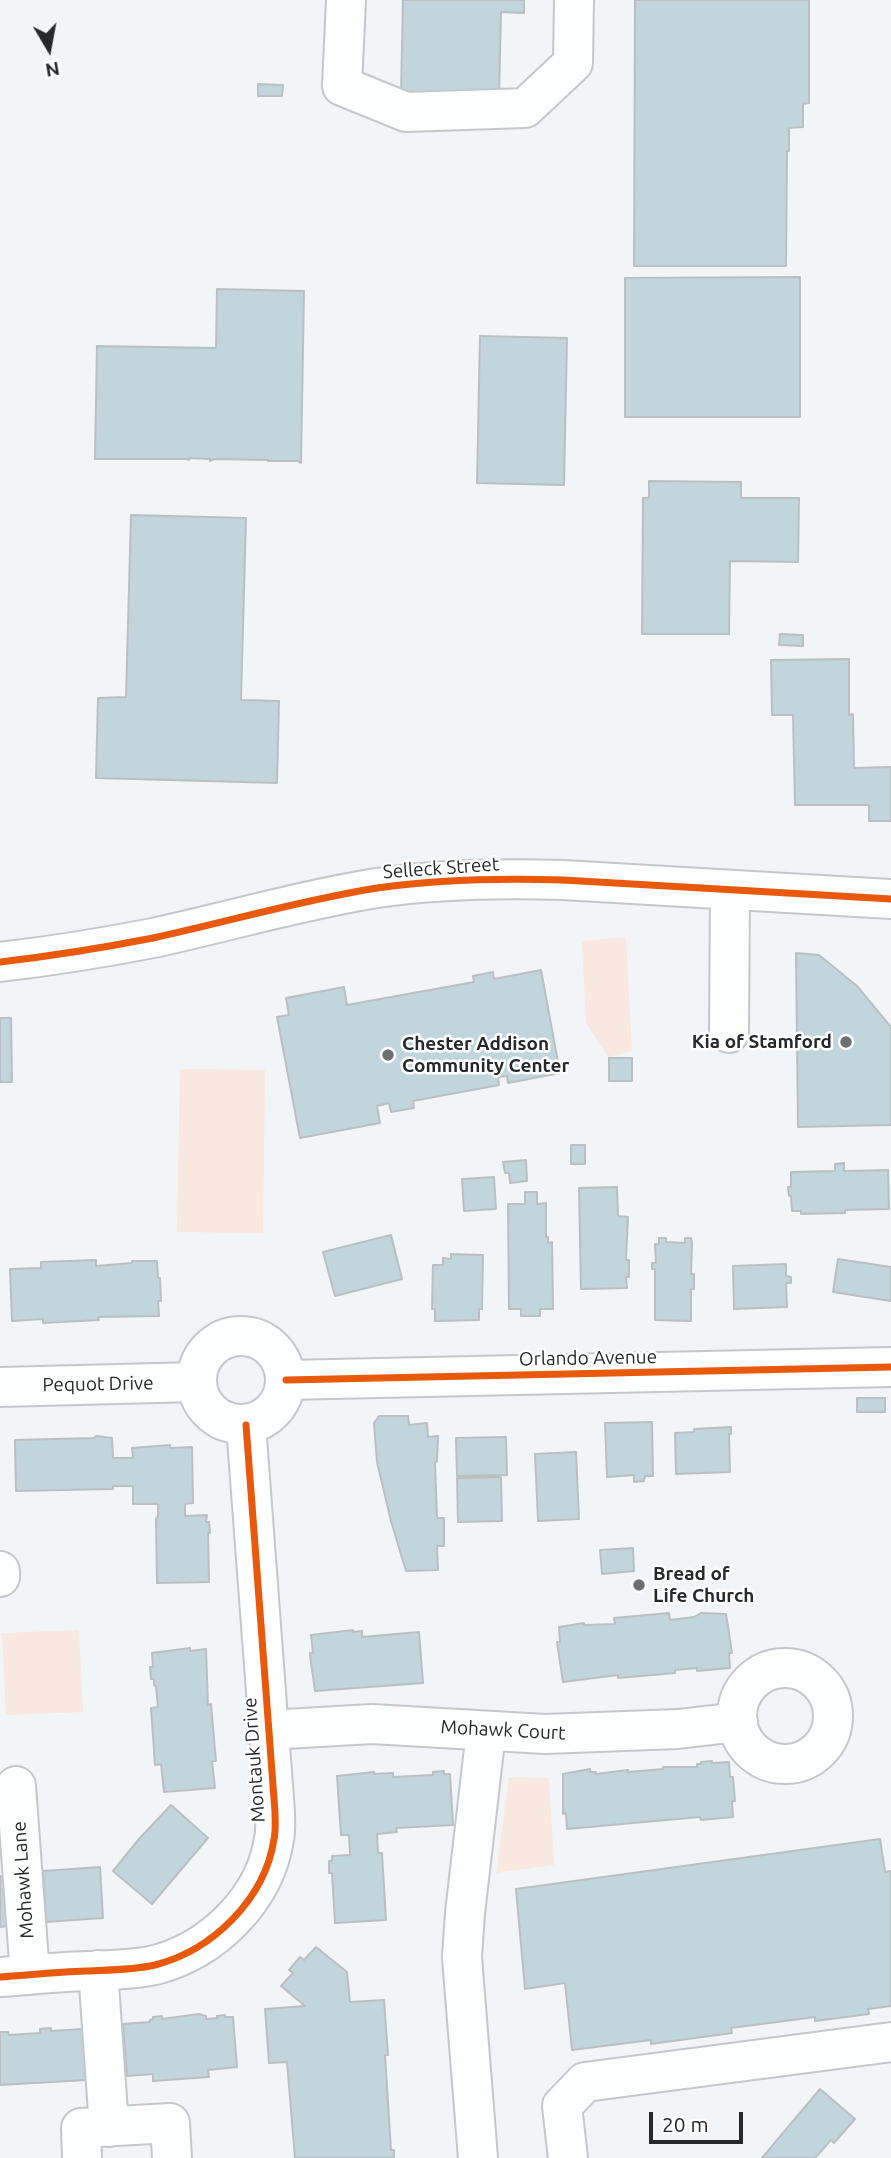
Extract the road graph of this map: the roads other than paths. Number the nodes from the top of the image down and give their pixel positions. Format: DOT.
graph roads {
  1 [pos="346,0"];
  2 [pos="574,0"];
  3 [pos="730,891"];
  4 [pos="891,899"];
  5 [pos="0,961"];
  6 [pos="729,1033"];
  7 [pos="891,1367"];
  8 [pos="286,1380"];
  9 [pos="196,1382"];
  10 [pos="0,1387"];
  11 [pos="246,1425"];
  12 [pos="0,1571"];
  13 [pos="0,1577"];
  14 [pos="738,1722"];
  15 [pos="268,1730"];
  16 [pos="486,1732"];
  17 [pos="16,1786"];
  18 [pos="99,1970"];
  19 [pos="15,1976"];
  20 [pos="891,2042"];
  21 [pos="109,2127"];
  22 [pos="82,2158"];
  23 [pos="172,2158"];
  24 [pos="478,2158"];
  25 [pos="568,2158"];
  1 -- 2 [label="street"];
  3 -- 4 [label="street, Selleck Street"];
  3 -- 5 [label="street, Selleck Street"];
  3 -- 6 [label="street"];
  7 -- 8 [label="street, Orlando Avenue"];
  8 -- 9 [label="street"];
  8 -- 11 [label="street"];
  9 -- 10 [label="street, Pequot Drive"];
  9 -- 11 [label="street"];
  11 -- 15 [label="street, Montauk Drive"];
  12 -- 13 [label="street"];
  14 -- 16 [label="street, Mohawk Court"];
  15 -- 16 [label="street, Mohawk Court"];
  15 -- 18 [label="street, Montauk Drive"];
  16 -- 24 [label="street"];
  17 -- 19 [label="street, Mohawk Lane"];
  18 -- 19 [label="street, Montauk Drive"];
  18 -- 21 [label="street"];
  20 -- 25 [label="street"];
  21 -- 22 [label="street"];
  21 -- 23 [label="street"];
}
